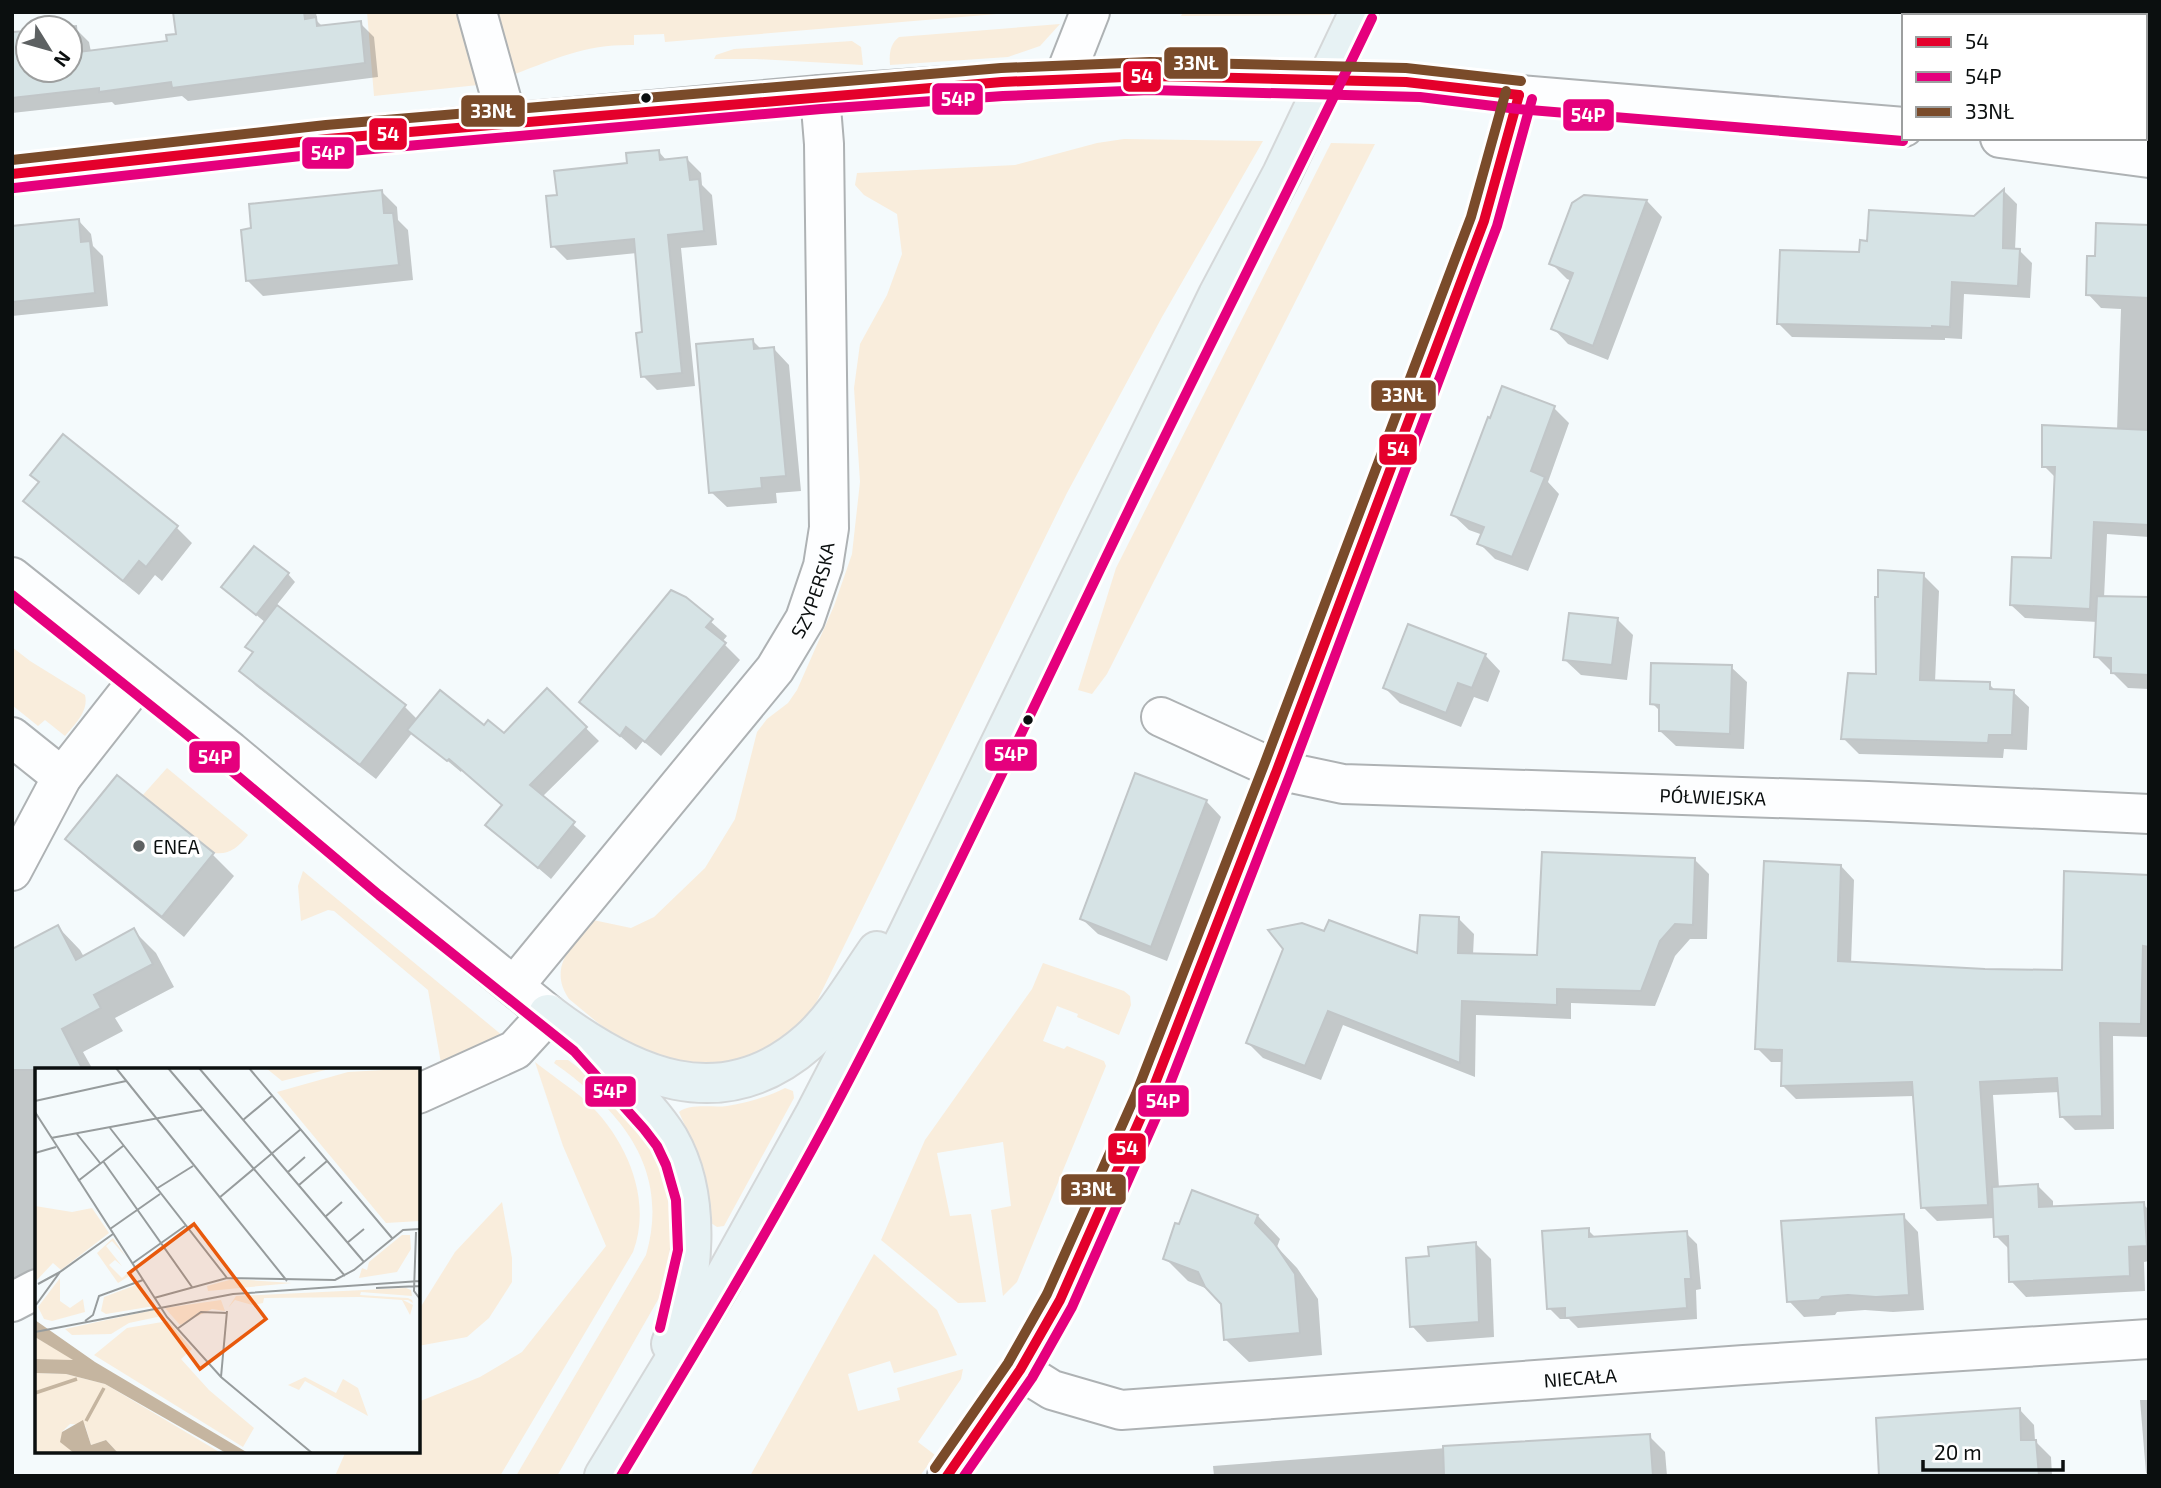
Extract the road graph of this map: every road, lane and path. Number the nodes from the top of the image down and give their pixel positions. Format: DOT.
graph roads {
  1 [pos="477,12"];
  2 [pos="1090,12"];
  3 [pos="1359,12"];
  4 [pos="1063,78"];
  5 [pos="1519,95"];
  6 [pos="820,96"];
  7 [pos="508,123"];
  8 [pos="1902,127"];
  9 [pos="2015,140"];
  10 [pos="2149,158"];
  11 [pos="12,174"];
  12 [pos="12,577"];
  13 [pos="139,679"];
  14 [pos="1161,717"];
  15 [pos="12,737"];
  16 [pos="1277,770"];
  17 [pos="62,777"];
  18 [pos="2149,814"];
  19 [pos="945,855"];
  20 [pos="12,871"];
  21 [pos="514,986"];
  22 [pos="548,1014"];
  23 [pos="584,1041"];
  24 [pos="420,1093"];
  25 [pos="35,1290"];
  26 [pos="12,1302"];
  27 [pos="2149,1339"];
  28 [pos="1020,1370"];
  29 [pos="648,1405"];
  30 [pos="604,1476"];
  31 [pos="947,1476"];
  1 -- 7 [label="street"];
  2 -- 4 [label="street"];
  3 -- 19 [label="main road"];
  4 -- 5 [label="street, bridge"];
  4 -- 6 [label="street"];
  5 -- 8 [label="street"];
  5 -- 16 [label="street"];
  6 -- 7 [label="street"];
  6 -- 21 [label="street, SZYPERSKA"];
  7 -- 11 [label="street"];
  9 -- 10 [label="street"];
  12 -- 13 [label="street"];
  13 -- 17 [label="street"];
  13 -- 21 [label="street"];
  14 -- 16 [label="street, PÓŁWIEJSKA"];
  15 -- 17 [label="street"];
  16 -- 18 [label="street, PÓŁWIEJSKA"];
  16 -- 28 [label="street"];
  17 -- 20 [label="street"];
  19 -- 23 [label="main road"];
  19 -- 29 [label="main road"];
  21 -- 22 [label="street"];
  22 -- 23 [label="main road"];
  22 -- 24 [label="street"];
  23 -- 29 [label="main road"];
  25 -- 26 [label="street"];
  27 -- 28 [label="street, NIECAŁA"];
  28 -- 31 [label="street"];
  29 -- 30 [label="main road"];
}
